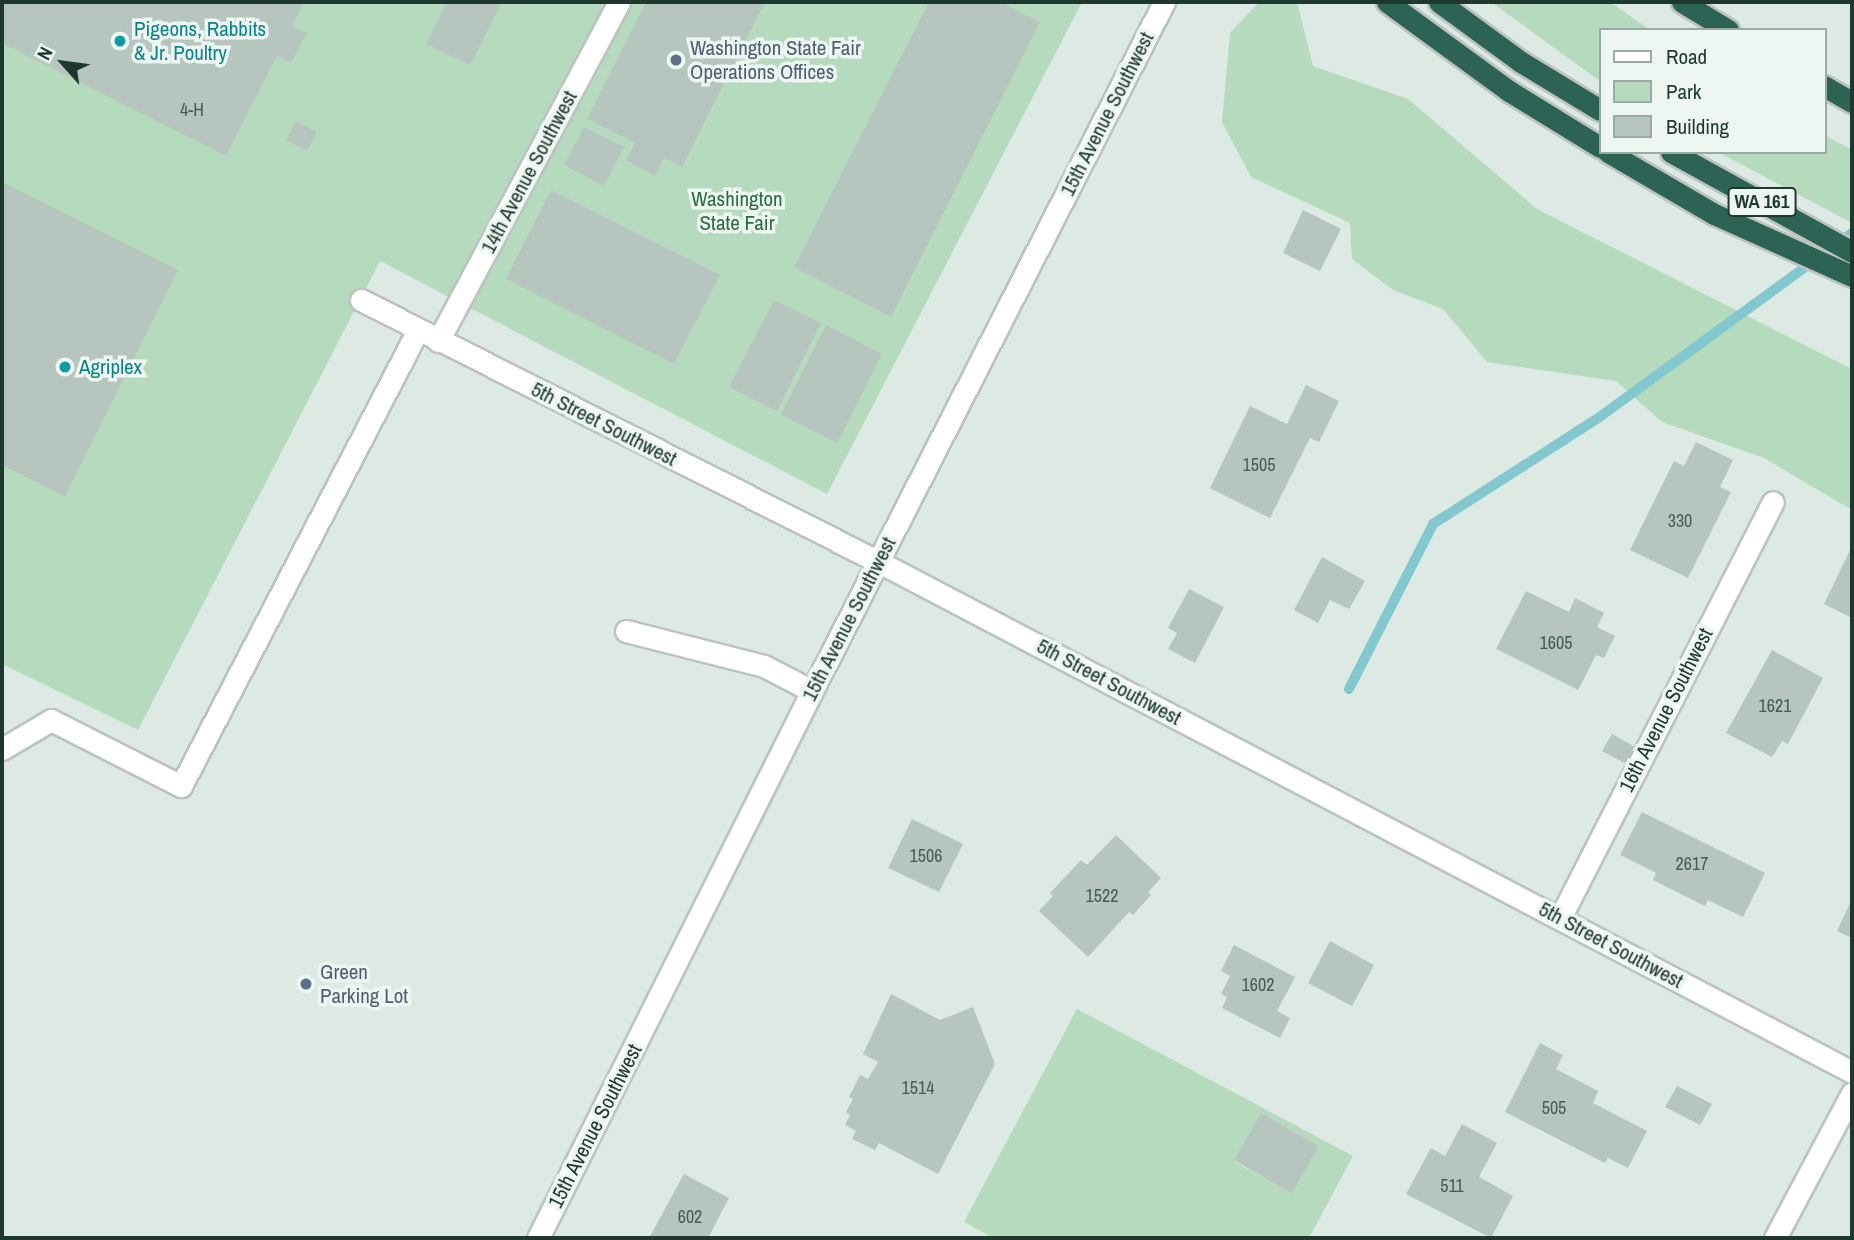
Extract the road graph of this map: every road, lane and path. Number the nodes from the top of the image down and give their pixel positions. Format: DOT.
graph roads {
  1 [pos="619,2"];
  2 [pos="1164,2"];
  3 [pos="1439,2"];
  4 [pos="1682,2"];
  5 [pos="1390,5"];
  6 [pos="1725,28"];
  7 [pos="1826,87"];
  8 [pos="1852,102"];
  9 [pos="1598,109"];
  10 [pos="1598,146"];
  11 [pos="1611,154"];
  12 [pos="1675,154"];
  13 [pos="1852,252"];
  14 [pos="1852,276"];
  15 [pos="361,300"];
  16 [pos="418,330"];
  17 [pos="438,341"];
  18 [pos="1773,502"];
  19 [pos="879,562"];
  20 [pos="626,631"];
  21 [pos="812,691"];
  22 [pos="2,749"];
  23 [pos="1560,918"];
  24 [pos="1852,1072"];
  25 [pos="1852,1093"];
  26 [pos="538,1238"];
  27 [pos="1776,1238"];
  1 -- 17 [label="street, 14th Avenue Southwest"];
  2 -- 19 [label="street, 15th Avenue Southwest"];
  3 -- 9 [label="highway"];
  4 -- 6 [label="highway"];
  5 -- 10 [label="highway"];
  7 -- 8 [label="highway"];
  11 -- 14 [label="highway"];
  12 -- 13 [label="highway, WA 161"];
  15 -- 16 [label="street, 5th Street Southwest"];
  16 -- 17 [label="street, 5th Street Southwest"];
  16 -- 22 [label="street"];
  17 -- 19 [label="street, 5th Street Southwest"];
  18 -- 23 [label="street, 16th Avenue Southwest"];
  19 -- 21 [label="street, 15th Avenue Southwest"];
  19 -- 23 [label="street, 5th Street Southwest"];
  20 -- 21 [label="street"];
  21 -- 26 [label="street, 15th Avenue Southwest"];
  23 -- 24 [label="street, 5th Street Southwest"];
  25 -- 27 [label="street"];
}
